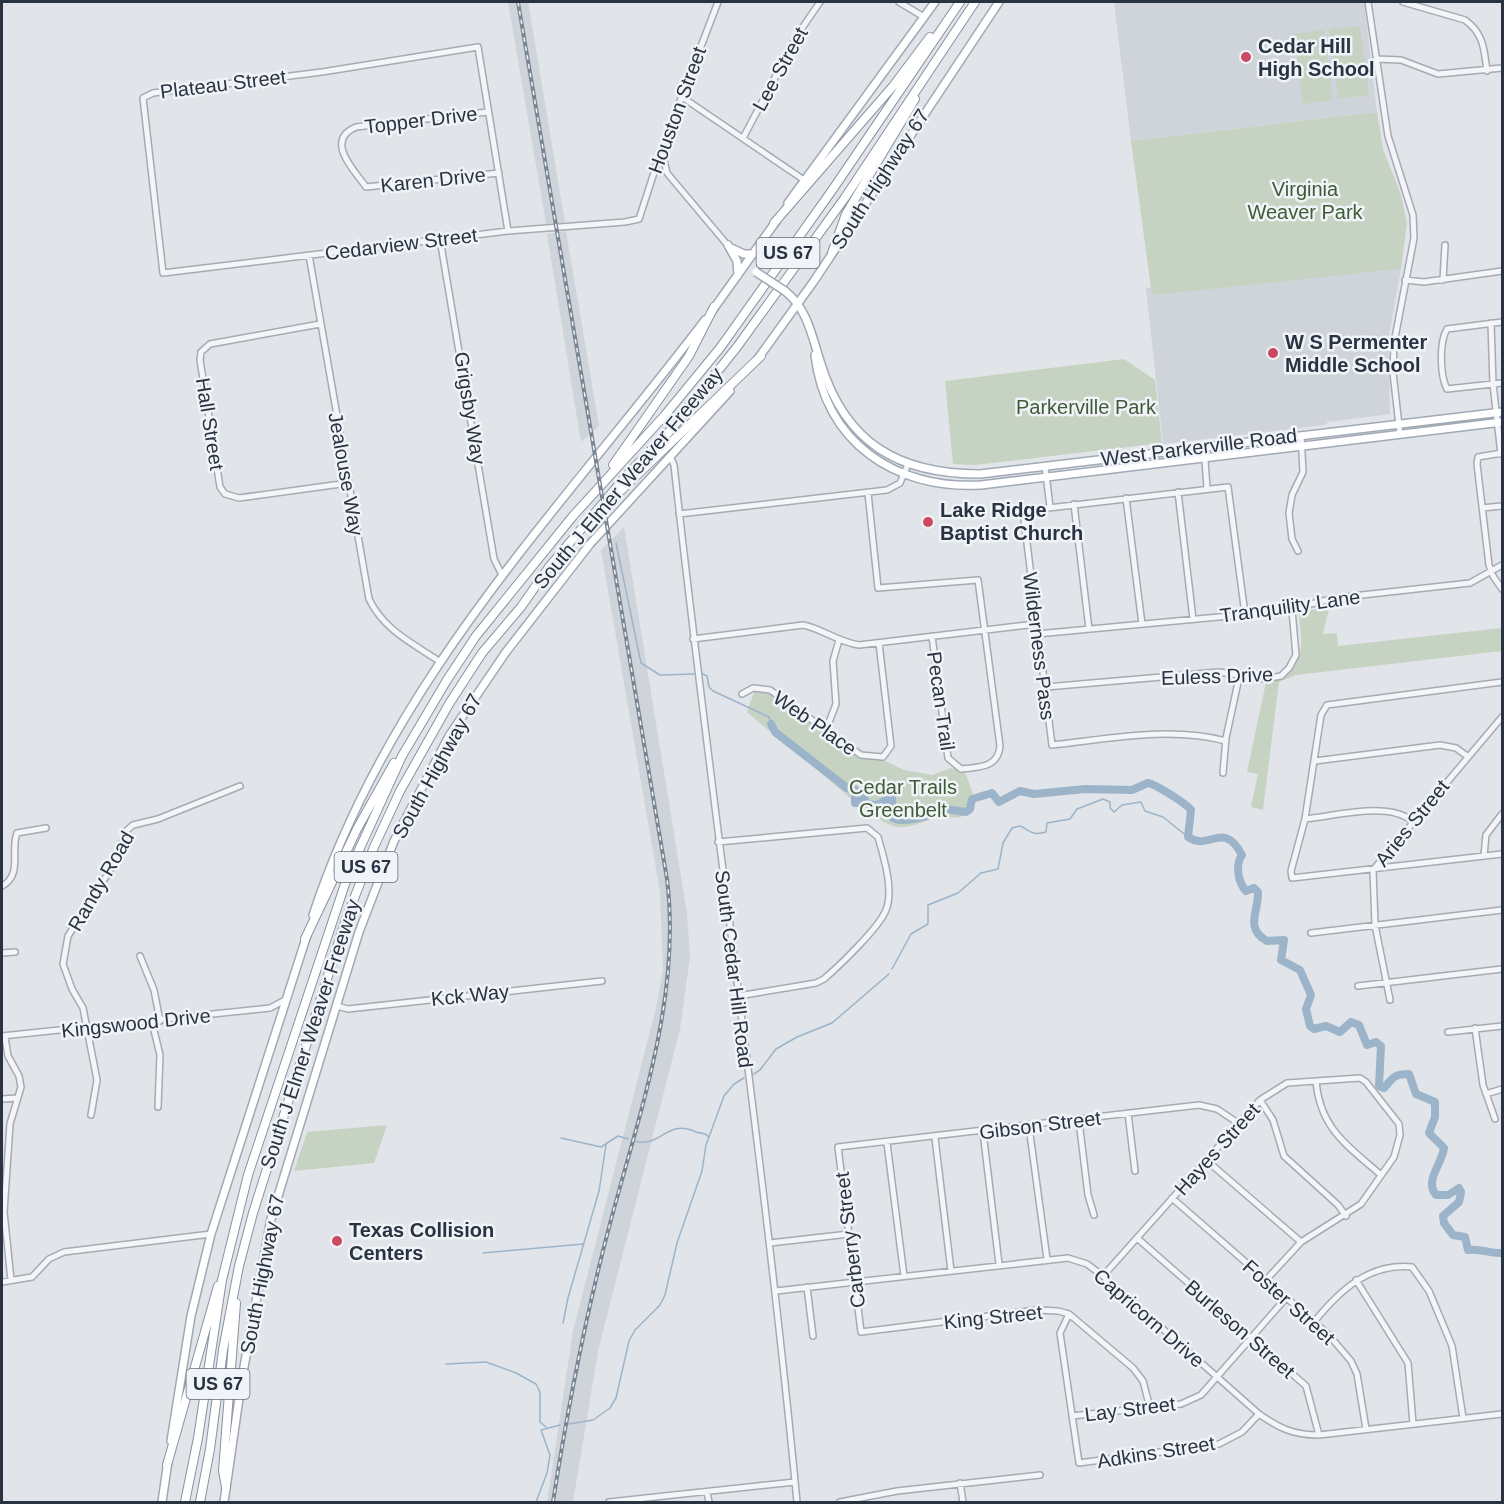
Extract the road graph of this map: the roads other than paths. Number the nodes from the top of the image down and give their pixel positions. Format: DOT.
graph roads {
  1 [pos="718,2"];
  2 [pos="820,2"];
  3 [pos="899,2"];
  4 [pos="935,2"];
  5 [pos="960,2"];
  6 [pos="975,2"];
  7 [pos="999,2"];
  8 [pos="1368,2"];
  9 [pos="1403,2"];
  10 [pos="950,16"];
  11 [pos="924,17"];
  12 [pos="1376,59"];
  13 [pos="1503,68"];
  14 [pos="929,69"];
  15 [pos="1487,71"];
  16 [pos="682,97"];
  17 [pos="488,112"];
  18 [pos="743,138"];
  19 [pos="662,148"];
  20 [pos="499,173"];
  21 [pos="667,173"];
  22 [pos="653,175"];
  23 [pos="804,180"];
  24 [pos="366,187"];
  25 [pos="639,219"];
  26 [pos="774,223"];
  27 [pos="508,231"];
  28 [pos="440,239"];
  29 [pos="728,245"];
  30 [pos="1445,245"];
  31 [pos="832,253"];
  32 [pos="753,254"];
  33 [pos="309,255"];
  34 [pos="745,265"];
  35 [pos="1503,271"];
  36 [pos="163,273"];
  37 [pos="738,275"];
  38 [pos="1405,280"];
  39 [pos="1443,280"];
  40 [pos="798,304"];
  41 [pos="714,307"];
  42 [pos="1503,322"];
  43 [pos="1491,323"];
  44 [pos="320,324"];
  45 [pos="813,340"];
  46 [pos="761,356"];
  47 [pos="1503,383"];
  48 [pos="1493,384"];
  49 [pos="1499,412"];
  50 [pos="1500,422"];
  51 [pos="1398,423"];
  52 [pos="1400,434"];
  53 [pos="1301,435"];
  54 [pos="1274,438"];
  55 [pos="1204,446"];
  56 [pos="1303,446"];
  57 [pos="1179,449"];
  58 [pos="1502,453"];
  59 [pos="1235,454"];
  60 [pos="670,456"];
  61 [pos="1205,458"];
  62 [pos="908,464"];
  63 [pos="1144,465"];
  64 [pos="1045,466"];
  65 [pos="980,474"];
  66 [pos="904,475"];
  67 [pos="608,476"];
  68 [pos="1046,477"];
  69 [pos="348,483"];
  70 [pos="981,485"];
  71 [pos="1207,488"];
  72 [pos="1178,492"];
  73 [pos="868,493"];
  74 [pos="1126,498"];
  75 [pos="1074,504"];
  76 [pos="1503,506"];
  77 [pos="1050,507"];
  78 [pos="1482,508"];
  79 [pos="679,514"];
  80 [pos="591,516"];
  81 [pos="1298,551"];
  82 [pos="1503,565"];
  83 [pos="1491,572"];
  84 [pos="502,575"];
  85 [pos="1503,589"];
  86 [pos="1292,610"];
  87 [pos="1245,614"];
  88 [pos="1193,619"];
  89 [pos="1036,624"];
  90 [pos="1142,624"];
  91 [pos="1089,629"];
  92 [pos="985,630"];
  93 [pos="1037,634"];
  94 [pos="932,636"];
  95 [pos="693,639"];
  96 [pos="839,640"];
  97 [pos="879,643"];
  98 [pos="439,661"];
  99 [pos="1240,674"];
  100 [pos="1503,682"];
  101 [pos="1046,687"];
  102 [pos="742,694"];
  103 [pos="1503,717"];
  104 [pos="826,730"];
  105 [pos="1226,741"];
  106 [pos="402,756"];
  107 [pos="1467,756"];
  108 [pos="1315,761"];
  109 [pos="1223,773"];
  110 [pos="240,786"];
  111 [pos="1503,814"];
  112 [pos="1305,819"];
  113 [pos="1412,821"];
  114 [pos="46,828"];
  115 [pos="718,842"];
  116 [pos="1503,854"];
  117 [pos="1484,855"];
  118 [pos="1373,870"];
  119 [pos="2,886"];
  120 [pos="1503,910"];
  121 [pos="1375,925"];
  122 [pos="1311,933"];
  123 [pos="305,939"];
  124 [pos="15,952"];
  125 [pos="2,953"];
  126 [pos="140,956"];
  127 [pos="1503,969"];
  128 [pos="602,981"];
  129 [pos="1388,982"];
  130 [pos="1358,986"];
  131 [pos="738,996"];
  132 [pos="287,999"];
  133 [pos="1390,1000"];
  134 [pos="338,1006"];
  135 [pos="270,1008"];
  136 [pos="281,1016"];
  137 [pos="160,1021"];
  138 [pos="152,1022"];
  139 [pos="1503,1026"];
  140 [pos="1475,1028"];
  141 [pos="87,1029"];
  142 [pos="1448,1032"];
  143 [pos="3,1036"];
  144 [pos="1316,1082"];
  145 [pos="1503,1089"];
  146 [pos="1486,1094"];
  147 [pos="16,1098"];
  148 [pos="2,1100"];
  149 [pos="1260,1100"];
  150 [pos="158,1107"];
  151 [pos="1128,1113"];
  152 [pos="91,1115"];
  153 [pos="1495,1119"];
  154 [pos="1079,1121"];
  155 [pos="1238,1123"];
  156 [pos="1029,1127"];
  157 [pos="983,1132"];
  158 [pos="935,1138"];
  159 [pos="887,1143"];
  160 [pos="838,1147"];
  161 [pos="1205,1159"];
  162 [pos="1134,1171"];
  163 [pos="1381,1175"];
  164 [pos="1172,1198"];
  165 [pos="1095,1215"];
  166 [pos="1346,1216"];
  167 [pos="211,1234"];
  168 [pos="849,1234"];
  169 [pos="1137,1238"];
  170 [pos="1301,1242"];
  171 [pos="770,1243"];
  172 [pos="1047,1259"];
  173 [pos="999,1264"];
  174 [pos="238,1266"];
  175 [pos="951,1271"];
  176 [pos="904,1276"];
  177 [pos="1103,1276"];
  178 [pos="11,1280"];
  179 [pos="222,1280"];
  180 [pos="1266,1280"];
  181 [pos="1356,1280"];
  182 [pos="2,1282"];
  183 [pos="855,1282"];
  184 [pos="807,1287"];
  185 [pos="776,1291"];
  186 [pos="1286,1298"];
  187 [pos="1069,1314"];
  188 [pos="1314,1322"];
  189 [pos="861,1332"];
  190 [pos="813,1336"];
  191 [pos="1252,1338"];
  192 [pos="1217,1378"];
  193 [pos="1150,1408"];
  194 [pos="1259,1414"];
  195 [pos="1503,1414"];
  196 [pos="1072,1416"];
  197 [pos="1463,1419"];
  198 [pos="1413,1424"];
  199 [pos="1366,1429"];
  200 [pos="1319,1435"];
  201 [pos="167,1465"];
  202 [pos="1040,1474"];
  203 [pos="795,1482"];
  204 [pos="960,1484"];
  205 [pos="226,1487"];
  206 [pos="708,1492"];
  207 [pos="637,1501"];
  208 [pos="162,1503"];
  209 [pos="185,1503"];
  210 [pos="200,1503"];
  211 [pos="224,1503"];
  212 [pos="609,1503"];
  213 [pos="709,1503"];
  214 [pos="797,1503"];
  215 [pos="840,1503"];
  216 [pos="963,1503"];
  1 -- 16 [label="street, Houston Street"];
  2 -- 18 [label="street, Lee Street"];
  3 -- 11 [label="street"];
  4 -- 11 [label="main road"];
  5 -- 10 [label="highway, South J Elmer Weaver Freeway / US 67"];
  6 -- 14 [label="highway, South J Elmer Weaver Freeway / US 67"];
  7 -- 31 [label="main road, South Highway 67"];
  8 -- 12 [label="street"];
  9 -- 15 [label="street"];
  10 -- 26 [label="highway"];
  10 -- 67 [label="highway, South J Elmer Weaver Freeway / US 67"];
  11 -- 23 [label="main road"];
  12 -- 15 [label="street"];
  12 -- 38 [label="street"];
  13 -- 15 [label="street"];
  14 -- 31 [label="highway"];
  14 -- 80 [label="highway, South J Elmer Weaver Freeway / US 67"];
  16 -- 18 [label="street"];
  16 -- 19 [label="street, Houston Street"];
  17 -- 20 [label="street"];
  17 -- 24 [label="street, Topper Drive"];
  17 -- 36 [label="street, Plateau Street"];
  18 -- 23 [label="street"];
  19 -- 21 [label="street"];
  19 -- 22 [label="street, Houston Street"];
  20 -- 24 [label="street, Karen Drive"];
  20 -- 27 [label="street"];
  21 -- 22 [label="street"];
  21 -- 29 [label="street"];
  22 -- 25 [label="street, Houston Street"];
  23 -- 26 [label="main road"];
  25 -- 27 [label="street, Cedarview Street"];
  26 -- 32 [label="main road"];
  27 -- 28 [label="street, Cedarview Street"];
  28 -- 33 [label="street, Cedarview Street"];
  28 -- 84 [label="street, Grigsby Way"];
  29 -- 32 [label="main road"];
  29 -- 34 [label="street"];
  29 -- 37 [label="main road"];
  30 -- 39 [label="street"];
  31 -- 40 [label="main road, South Highway 67"];
  32 -- 34 [label="main road"];
  33 -- 36 [label="street, Cedarview Street"];
  33 -- 44 [label="street, Jealouse Way"];
  34 -- 37 [label="main road"];
  34 -- 40 [label="main road, bridge"];
  35 -- 39 [label="street"];
  37 -- 41 [label="main road"];
  38 -- 39 [label="street"];
  38 -- 51 [label="street"];
  40 -- 45 [label="main road"];
  40 -- 46 [label="main road, South Highway 67"];
  41 -- 67 [label="highway"];
  41 -- 84 [label="main road"];
  42 -- 43 [label="street"];
  43 -- 48 [label="street"];
  43 -- 48 [label="street"];
  44 -- 69 [label="street, Jealouse Way"];
  44 -- 69 [label="street, Hall Street"];
  45 -- 62 [label="main road, West Parkerville Road"];
  45 -- 66 [label="main road, West Parkerville Road"];
  46 -- 60 [label="main road, South Highway 67"];
  46 -- 80 [label="highway"];
  47 -- 48 [label="street"];
  48 -- 49 [label="street"];
  49 -- 50 [label="street"];
  49 -- 51 [label="main road, West Parkerville Road"];
  50 -- 52 [label="main road, West Parkerville Road"];
  50 -- 58 [label="street"];
  51 -- 52 [label="street"];
  51 -- 53 [label="main road, West Parkerville Road"];
  52 -- 56 [label="main road, West Parkerville Road"];
  53 -- 54 [label="main road, West Parkerville Road"];
  53 -- 56 [label="street"];
  54 -- 55 [label="main road, West Parkerville Road"];
  54 -- 59 [label="main road"];
  55 -- 57 [label="main road, West Parkerville Road"];
  55 -- 61 [label="street"];
  56 -- 59 [label="main road, West Parkerville Road"];
  56 -- 81 [label="street"];
  57 -- 63 [label="main road"];
  57 -- 64 [label="main road, West Parkerville Road"];
  58 -- 78 [label="street"];
  59 -- 61 [label="main road, West Parkerville Road"];
  60 -- 79 [label="street, South Cedar Hill Road"];
  60 -- 134 [label="main road, South Highway 67"];
  61 -- 63 [label="main road, West Parkerville Road"];
  61 -- 71 [label="street"];
  62 -- 65 [label="main road, West Parkerville Road"];
  62 -- 66 [label="street"];
  63 -- 68 [label="main road, West Parkerville Road"];
  64 -- 65 [label="main road, West Parkerville Road"];
  64 -- 68 [label="street"];
  65 -- 70 [label="main road"];
  66 -- 70 [label="main road, West Parkerville Road"];
  66 -- 73 [label="street"];
  67 -- 106 [label="highway, South J Elmer Weaver Freeway / US 67"];
  68 -- 70 [label="main road, West Parkerville Road"];
  68 -- 77 [label="street"];
  69 -- 98 [label="street, Jealouse Way"];
  71 -- 72 [label="street"];
  71 -- 87 [label="street"];
  72 -- 74 [label="street"];
  72 -- 88 [label="street"];
  73 -- 79 [label="street"];
  73 -- 92 [label="street"];
  74 -- 75 [label="street"];
  74 -- 90 [label="street"];
  75 -- 77 [label="street"];
  75 -- 91 [label="street"];
  76 -- 78 [label="street"];
  77 -- 89 [label="street, Wilderness Pass"];
  78 -- 83 [label="street"];
  79 -- 95 [label="street, South Cedar Hill Road"];
  80 -- 174 [label="highway, South J Elmer Weaver Freeway / US 67"];
  82 -- 83 [label="street, Tranquility Lane"];
  83 -- 85 [label="street"];
  83 -- 86 [label="street, Tranquility Lane"];
  84 -- 98 [label="main road"];
  86 -- 87 [label="street, Tranquility Lane"];
  86 -- 99 [label="street, Euless Drive"];
  87 -- 88 [label="street, Tranquility Lane"];
  88 -- 90 [label="street, Tranquility Lane"];
  89 -- 92 [label="street"];
  89 -- 93 [label="street, Wilderness Pass"];
  90 -- 91 [label="street, Tranquility Lane"];
  91 -- 93 [label="street, Tranquility Lane"];
  92 -- 94 [label="street"];
  92 -- 94 [label="street, Pecan Trail"];
  93 -- 101 [label="street, Wilderness Pass"];
  94 -- 97 [label="street"];
  95 -- 96 [label="street"];
  95 -- 115 [label="street, South Cedar Hill Road"];
  96 -- 97 [label="street"];
  96 -- 104 [label="street"];
  97 -- 104 [label="street, Web Place"];
  98 -- 123 [label="main road"];
  99 -- 101 [label="street, Euless Drive"];
  99 -- 105 [label="street"];
  100 -- 108 [label="street"];
  101 -- 105 [label="street, Wilderness Pass"];
  102 -- 104 [label="street, Web Place"];
  103 -- 107 [label="street, Aries Street"];
  105 -- 109 [label="street"];
  106 -- 123 [label="highway"];
  106 -- 179 [label="highway, South J Elmer Weaver Freeway / US 67"];
  107 -- 108 [label="street"];
  107 -- 113 [label="street, Aries Street"];
  108 -- 112 [label="street"];
  110 -- 141 [label="street, Randy Road"];
  111 -- 117 [label="street"];
  112 -- 113 [label="street"];
  112 -- 118 [label="street"];
  113 -- 118 [label="street, Aries Street"];
  114 -- 119 [label="street"];
  115 -- 131 [label="street, South Cedar Hill Road"];
  115 -- 131 [label="street"];
  116 -- 117 [label="street"];
  117 -- 118 [label="street"];
  118 -- 121 [label="street, Aries Street"];
  120 -- 121 [label="street"];
  121 -- 122 [label="street"];
  121 -- 129 [label="street, Aries Street"];
  123 -- 132 [label="main road"];
  124 -- 125 [label="street"];
  126 -- 137 [label="street"];
  127 -- 129 [label="street"];
  128 -- 134 [label="street, Kck Way"];
  129 -- 130 [label="street"];
  129 -- 133 [label="street, Aries Street"];
  131 -- 171 [label="street, South Cedar Hill Road"];
  132 -- 135 [label="street, Kingswood Drive"];
  132 -- 136 [label="main road"];
  134 -- 205 [label="main road, South Highway 67"];
  135 -- 136 [label="street"];
  135 -- 137 [label="street, Kingswood Drive"];
  136 -- 167 [label="main road"];
  137 -- 138 [label="street, Kingswood Drive"];
  138 -- 141 [label="street, Kingswood Drive"];
  138 -- 150 [label="street"];
  139 -- 140 [label="street"];
  140 -- 142 [label="street"];
  140 -- 146 [label="street"];
  141 -- 143 [label="street, Kingswood Drive"];
  141 -- 152 [label="street, Randy Road"];
  143 -- 147 [label="street"];
  144 -- 149 [label="street, Hayes Street"];
  144 -- 163 [label="street"];
  144 -- 163 [label="street, Hayes Street"];
  145 -- 146 [label="street"];
  146 -- 153 [label="street"];
  147 -- 148 [label="street"];
  147 -- 178 [label="street"];
  149 -- 155 [label="street, Hayes Street"];
  149 -- 166 [label="street"];
  151 -- 154 [label="street, Gibson Street"];
  151 -- 155 [label="street, Gibson Street"];
  151 -- 162 [label="street"];
  154 -- 156 [label="street, Gibson Street"];
  154 -- 165 [label="street"];
  155 -- 161 [label="street, Hayes Street"];
  156 -- 157 [label="street, Gibson Street"];
  156 -- 172 [label="street"];
  157 -- 158 [label="street, Gibson Street"];
  157 -- 173 [label="street"];
  158 -- 159 [label="street, Gibson Street"];
  158 -- 175 [label="street"];
  159 -- 160 [label="street, Gibson Street"];
  159 -- 176 [label="street"];
  160 -- 168 [label="street, Carberry Street"];
  161 -- 164 [label="street, Hayes Street"];
  161 -- 170 [label="street"];
  163 -- 166 [label="street"];
  164 -- 169 [label="street, Hayes Street"];
  164 -- 180 [label="street, Foster Street"];
  166 -- 170 [label="street"];
  167 -- 178 [label="street"];
  167 -- 201 [label="main road"];
  168 -- 171 [label="street"];
  168 -- 183 [label="street, Carberry Street"];
  169 -- 177 [label="street, Hayes Street"];
  169 -- 191 [label="street, Burleson Street"];
  170 -- 180 [label="street"];
  171 -- 185 [label="street, South Cedar Hill Road"];
  172 -- 173 [label="street, Capricorn Drive"];
  172 -- 177 [label="street, Capricorn Drive"];
  173 -- 175 [label="street, Capricorn Drive"];
  174 -- 205 [label="highway"];
  174 -- 210 [label="highway, South J Elmer Weaver Freeway / US 67"];
  175 -- 176 [label="street, Capricorn Drive"];
  176 -- 183 [label="street, Capricorn Drive"];
  177 -- 192 [label="street, Capricorn Drive"];
  178 -- 182 [label="street"];
  179 -- 201 [label="highway"];
  179 -- 209 [label="highway, South J Elmer Weaver Freeway / US 67"];
  180 -- 186 [label="street, Foster Street"];
  181 -- 188 [label="street"];
  181 -- 197 [label="street"];
  181 -- 198 [label="street"];
  183 -- 184 [label="street, Capricorn Drive"];
  183 -- 189 [label="street, Carberry Street"];
  184 -- 185 [label="street, Capricorn Drive"];
  184 -- 190 [label="street"];
  185 -- 203 [label="street, South Cedar Hill Road"];
  186 -- 188 [label="street, Foster Street"];
  186 -- 191 [label="street, Lay Street"];
  187 -- 189 [label="street, King Street"];
  187 -- 193 [label="street, King Street"];
  187 -- 196 [label="street"];
  188 -- 199 [label="street, Foster Street"];
  191 -- 192 [label="street, Lay Street"];
  191 -- 200 [label="street, Burleson Street"];
  192 -- 193 [label="street, Lay Street"];
  192 -- 194 [label="street, Capricorn Drive"];
  193 -- 196 [label="street, Lay Street"];
  194 -- 196 [label="street, Adkins Street"];
  194 -- 200 [label="street, Capricorn Drive"];
  195 -- 197 [label="street, Capricorn Drive"];
  197 -- 198 [label="street, Capricorn Drive"];
  198 -- 199 [label="street, Capricorn Drive"];
  199 -- 200 [label="street, Capricorn Drive"];
  201 -- 208 [label="main road"];
  202 -- 204 [label="street"];
  203 -- 206 [label="street"];
  203 -- 214 [label="street, South Cedar Hill Road"];
  204 -- 215 [label="street"];
  204 -- 216 [label="street"];
  205 -- 211 [label="main road, South Highway 67"];
  206 -- 207 [label="street"];
  206 -- 213 [label="street"];
  207 -- 212 [label="street"];
}
